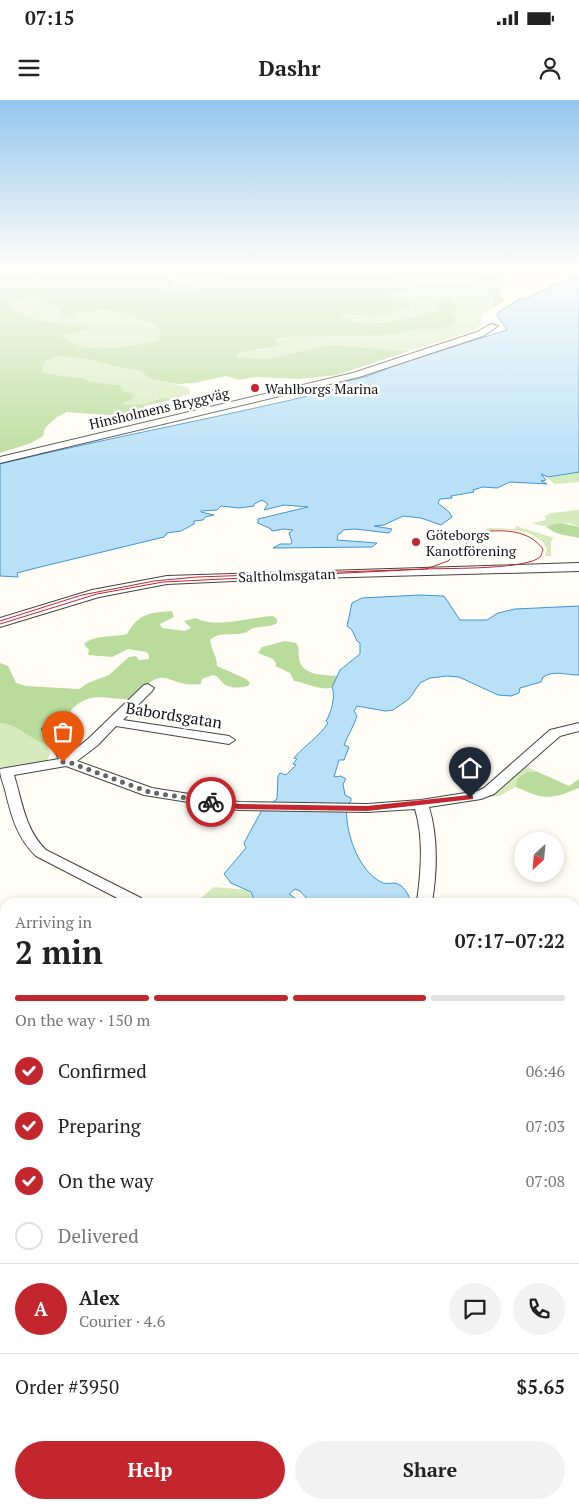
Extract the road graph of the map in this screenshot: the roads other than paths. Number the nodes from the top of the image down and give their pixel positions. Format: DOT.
graph roads {
  1 [pos="478,335"];
  2 [pos="0,460"];
  3 [pos="579,567"];
  4 [pos="0,622"];
  5 [pos="148,688"];
  6 [pos="114,722"];
  7 [pos="579,727"];
  8 [pos="48,730"];
  9 [pos="229,740"];
  10 [pos="67,762"];
  11 [pos="3,773"];
  12 [pos="421,804"];
  13 [pos="128,898"];
  14 [pos="425,898"];
  1 -- 2 [label="street, Hinsholmens Bryggväg"];
  3 -- 4 [label="street, Saltholmsgatan"];
  5 -- 6 [label="street"];
  6 -- 9 [label="street, Babordsgatan"];
  6 -- 10 [label="street"];
  7 -- 12 [label="street"];
  8 -- 10 [label="street"];
  10 -- 11 [label="street"];
  10 -- 12 [label="street"];
  11 -- 13 [label="street"];
  12 -- 14 [label="street"];
}
